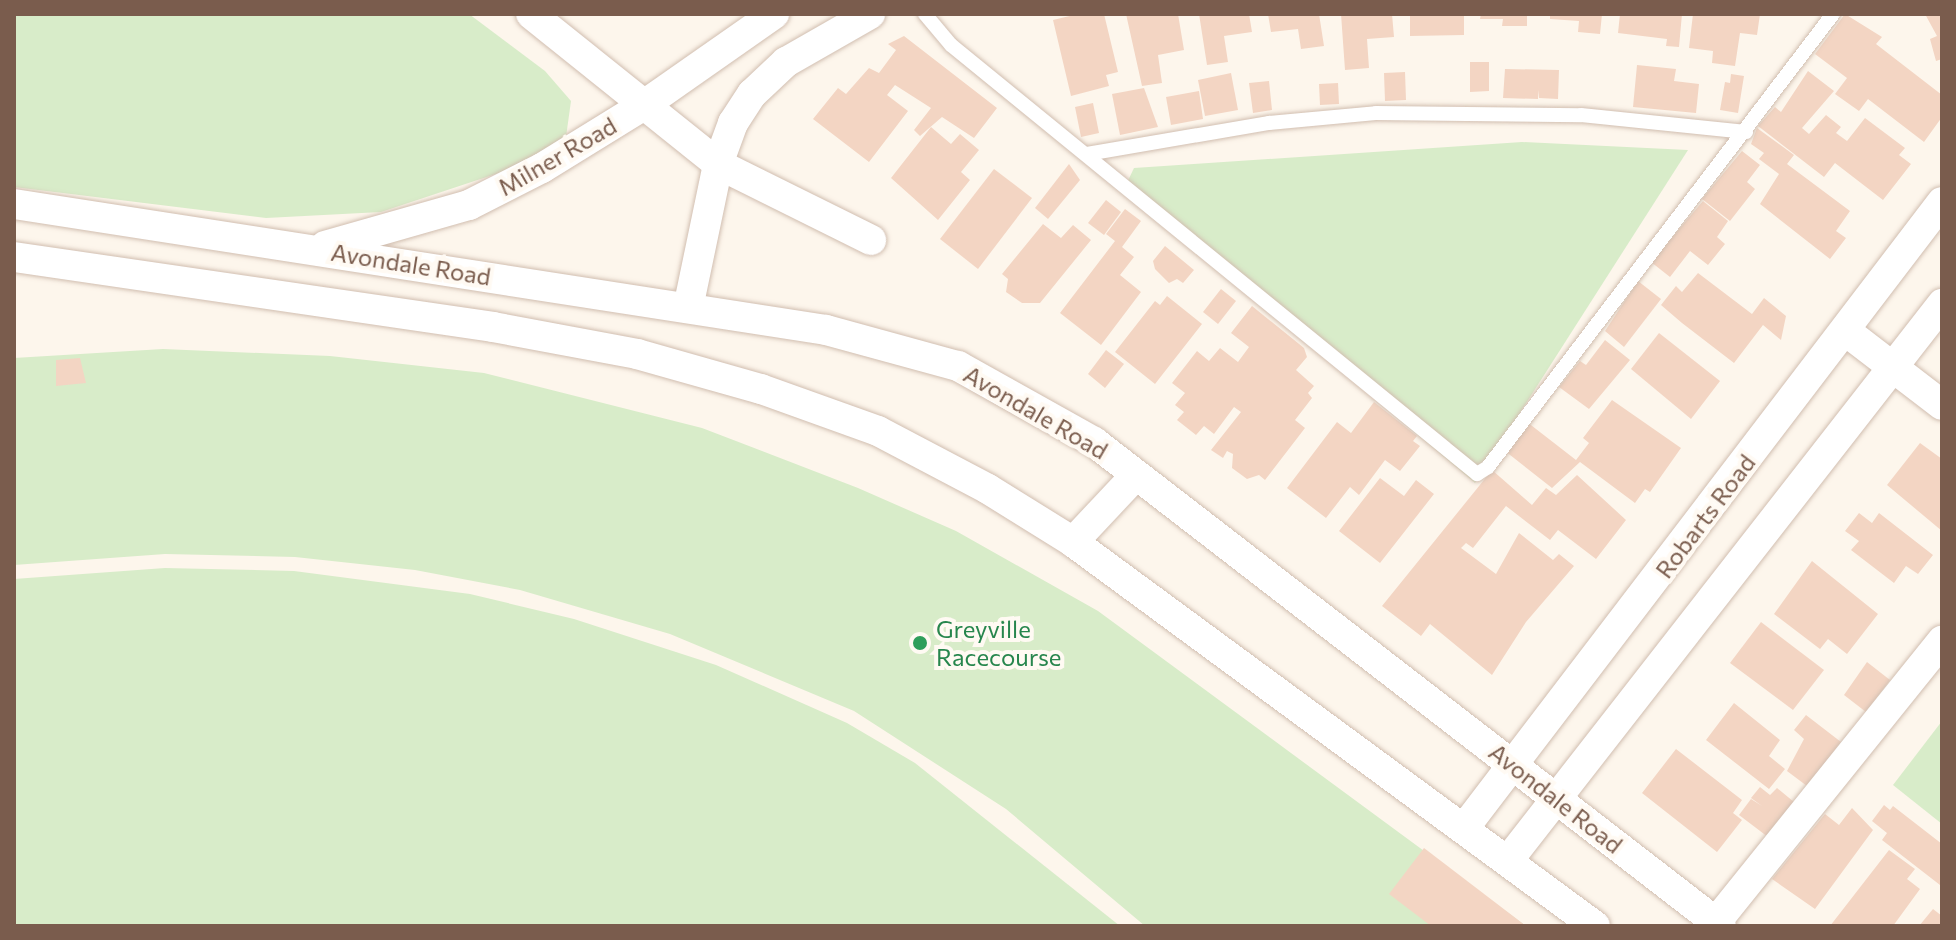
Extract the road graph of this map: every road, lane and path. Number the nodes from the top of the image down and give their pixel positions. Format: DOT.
graph roads {
  1 [pos="531,14"];
  2 [pos="774,14"];
  3 [pos="870,14"];
  4 [pos="925,14"];
  5 [pos="1833,14"];
  6 [pos="644,105"];
  7 [pos="1746,132"];
  8 [pos="1087,154"];
  9 [pos="718,164"];
  10 [pos="1942,202"];
  11 [pos="14,204"];
  12 [pos="871,240"];
  13 [pos="315,249"];
  14 [pos="14,257"];
  15 [pos="1942,304"];
  16 [pos="688,308"];
  17 [pos="1847,332"];
  18 [pos="1893,368"];
  19 [pos="1942,405"];
  20 [pos="1136,475"];
  21 [pos="1073,542"];
  22 [pos="1942,641"];
  23 [pos="1515,765"];
  24 [pos="1557,798"];
  25 [pos="1465,827"];
  26 [pos="1510,858"];
  27 [pos="1719,924"];
  28 [pos="1595,926"];
  1 -- 6 [label="street"];
  2 -- 6 [label="street, Milner Road"];
  3 -- 9 [label="street"];
  4 -- 8 [label="lane"];
  5 -- 7 [label="lane"];
  6 -- 9 [label="street"];
  6 -- 13 [label="street, Milner Road"];
  7 -- 8 [label="lane"];
  7 -- 8 [label="lane"];
  9 -- 12 [label="street"];
  9 -- 16 [label="street"];
  10 -- 17 [label="street, Robarts Road"];
  11 -- 13 [label="street, Avondale Road"];
  13 -- 16 [label="street, Avondale Road"];
  14 -- 21 [label="street, Avondale Road"];
  15 -- 18 [label="street"];
  16 -- 20 [label="street, Avondale Road"];
  17 -- 18 [label="street"];
  17 -- 23 [label="street, Robarts Road"];
  18 -- 19 [label="street"];
  18 -- 24 [label="street"];
  20 -- 21 [label="street"];
  20 -- 23 [label="street, Avondale Road"];
  21 -- 25 [label="street, Avondale Road"];
  22 -- 27 [label="street"];
  23 -- 24 [label="street, Avondale Road"];
  23 -- 25 [label="street, Robarts Road"];
  24 -- 26 [label="street"];
  24 -- 27 [label="street, Avondale Road"];
  25 -- 26 [label="street, Avondale Road"];
  26 -- 28 [label="street, Avondale Road"];
}
